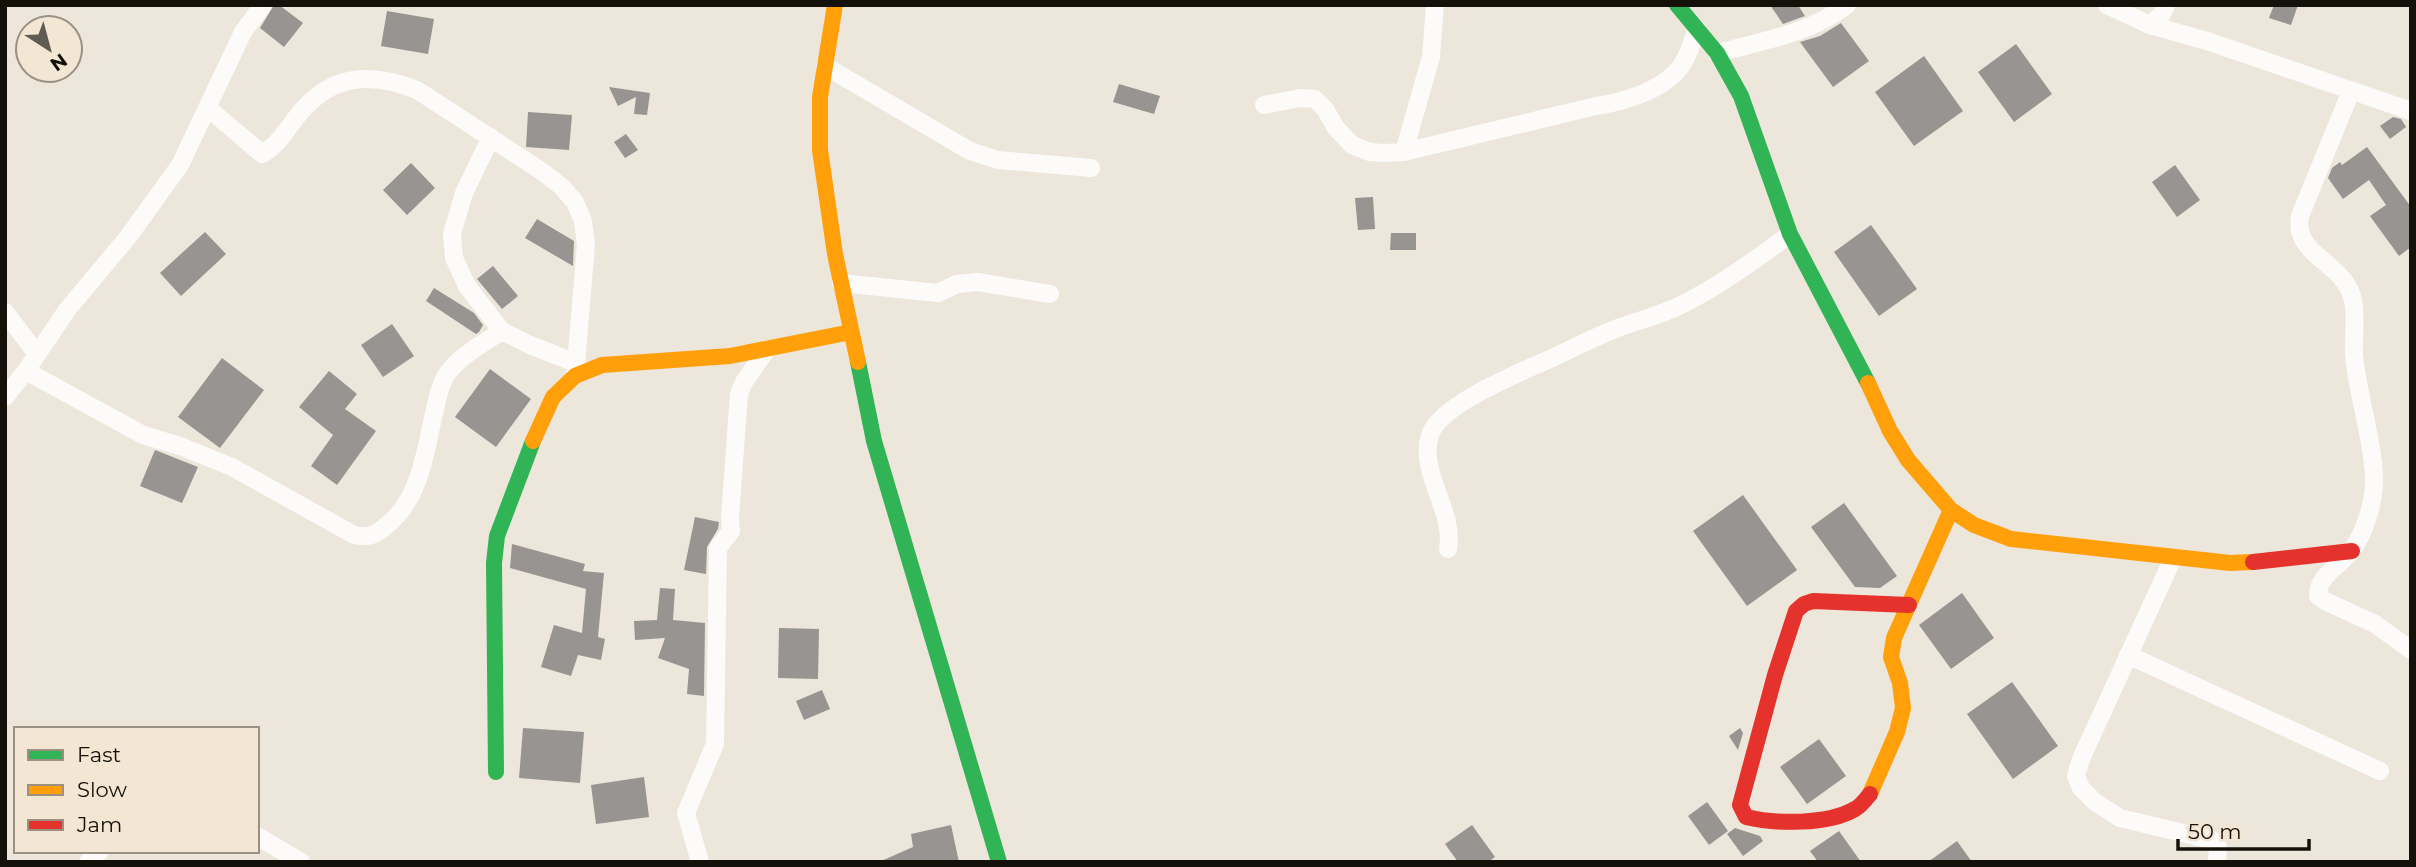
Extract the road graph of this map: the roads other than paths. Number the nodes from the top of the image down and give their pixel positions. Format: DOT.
graph roads {
  1 [pos="263,5"];
  2 [pos="835,5"];
  3 [pos="1435,5"];
  4 [pos="1677,5"];
  5 [pos="1847,5"];
  6 [pos="2107,5"];
  7 [pos="2166,5"];
  8 [pos="2150,24"];
  9 [pos="1697,29"];
  10 [pos="1717,53"];
  11 [pos="825,66"];
  12 [pos="2351,91"];
  13 [pos="1264,105"];
  14 [pos="208,108"];
  15 [pos="2411,111"];
  16 [pos="491,137"];
  17 [pos="1404,152"];
  18 [pos="1091,168"];
  19 [pos="1790,234"];
  20 [pos="841,283"];
  21 [pos="1050,294"];
  22 [pos="5,312"];
  23 [pos="502,331"];
  24 [pos="851,332"];
  25 [pos="767,349"];
  26 [pos="37,354"];
  27 [pos="575,369"];
  28 [pos="26,371"];
  29 [pos="5,397"];
  30 [pos="1951,510"];
  31 [pos="1448,548"];
  32 [pos="2352,551"];
  33 [pos="2173,558"];
  34 [pos="1909,605"];
  35 [pos="2411,650"];
  36 [pos="2128,655"];
  37 [pos="2381,771"];
  38 [pos="496,772"];
  39 [pos="259,837"];
  40 [pos="301,862"];
  41 [pos="700,862"];
  42 [pos="999,862"];
  43 [pos="2217,862"];
  1 -- 14 [label="street"];
  2 -- 11 [label="street"];
  3 -- 17 [label="street"];
  4 -- 9 [label="street"];
  5 -- 10 [label="street"];
  6 -- 8 [label="street"];
  7 -- 8 [label="street"];
  8 -- 12 [label="street"];
  9 -- 10 [label="street"];
  9 -- 17 [label="street"];
  10 -- 19 [label="street"];
  11 -- 18 [label="street"];
  11 -- 20 [label="street"];
  12 -- 15 [label="street"];
  12 -- 32 [label="street"];
  13 -- 17 [label="street"];
  14 -- 16 [label="street"];
  14 -- 26 [label="street"];
  16 -- 23 [label="street"];
  16 -- 27 [label="street"];
  19 -- 30 [label="street"];
  19 -- 31 [label="street"];
  20 -- 21 [label="street"];
  20 -- 24 [label="street"];
  22 -- 26 [label="street"];
  23 -- 27 [label="street"];
  23 -- 28 [label="street"];
  24 -- 25 [label="street"];
  24 -- 42 [label="street"];
  25 -- 27 [label="street"];
  25 -- 41 [label="street"];
  26 -- 28 [label="street"];
  27 -- 38 [label="street"];
  28 -- 29 [label="street"];
  30 -- 33 [label="street"];
  30 -- 34 [label="street"];
  32 -- 33 [label="street"];
  32 -- 35 [label="street"];
  33 -- 36 [label="street"];
  34 -- 34 [label="street"];
  36 -- 37 [label="street"];
  36 -- 43 [label="street"];
  39 -- 40 [label="street"];
}
